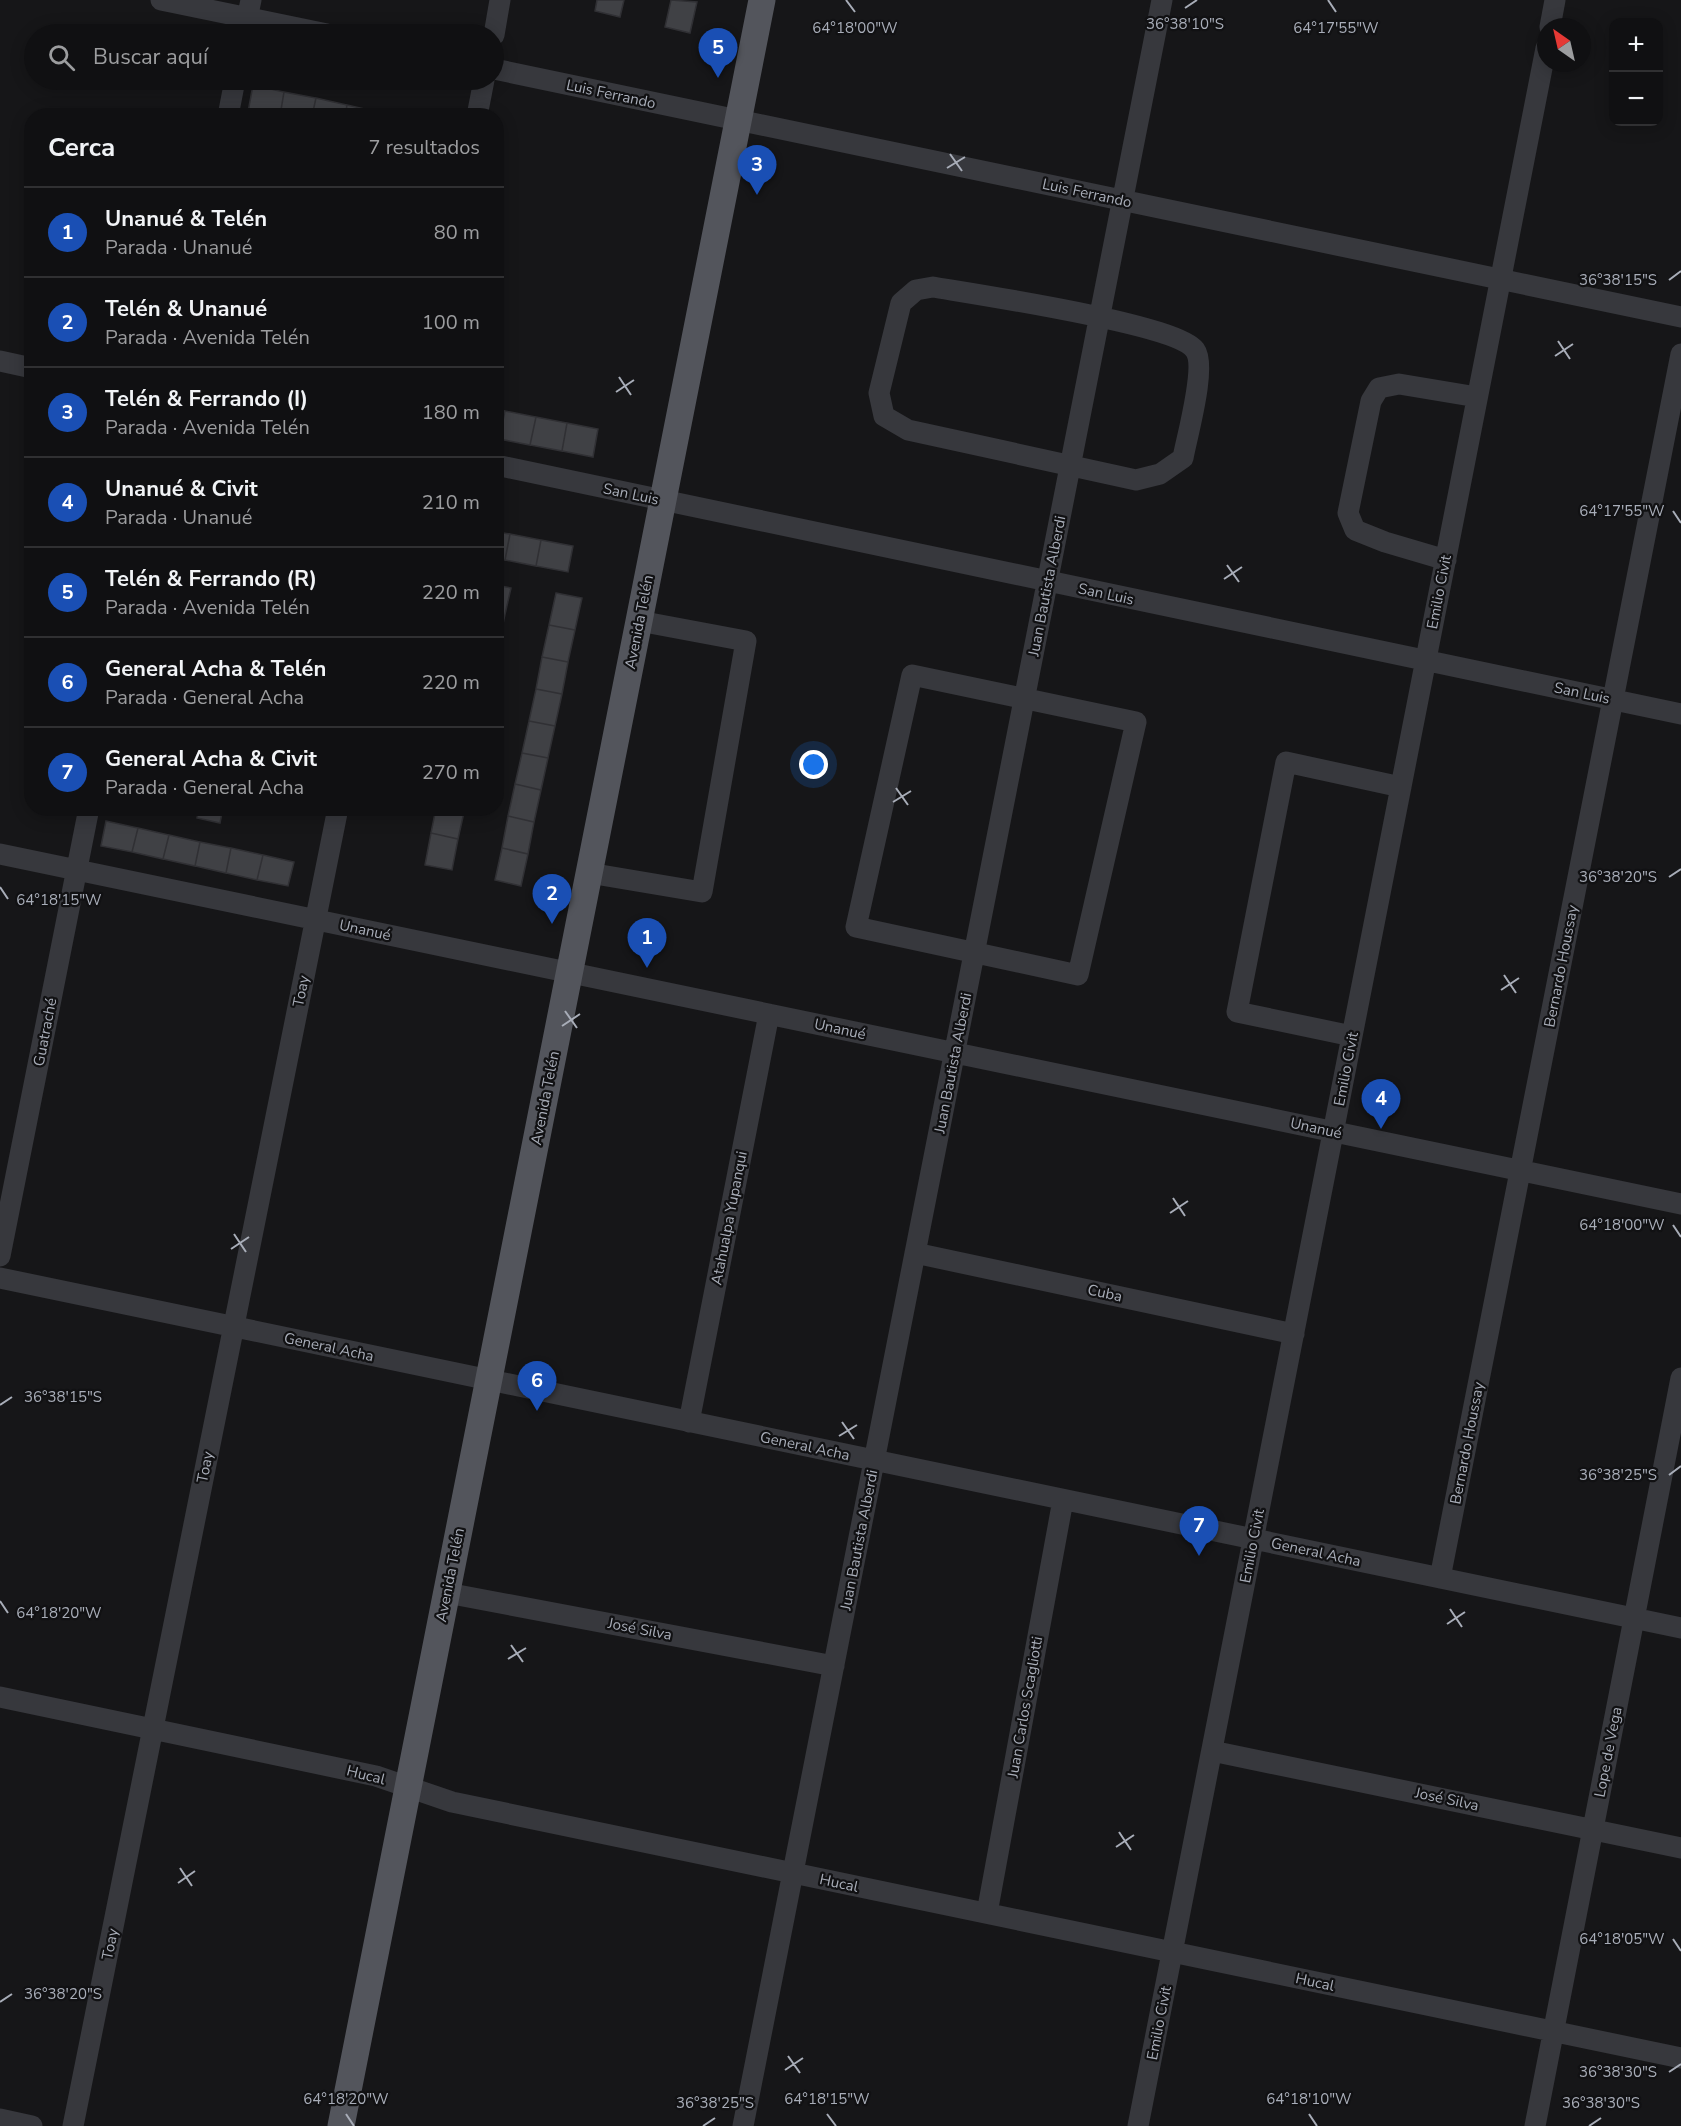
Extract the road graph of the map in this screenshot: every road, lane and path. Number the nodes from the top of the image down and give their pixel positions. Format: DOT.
graph roads {
  1 [pos="161,0"];
  2 [pos="500,0"];
  3 [pos="762,0"];
  4 [pos="1162,0"];
  5 [pos="1555,0"];
  6 [pos="248,17"];
  7 [pos="1552,18"];
  8 [pos="281,24"];
  9 [pos="496,24"];
  10 [pos="504,71"];
  11 [pos="1541,72"];
  12 [pos="233,90"];
  13 [pos="482,90"];
  14 [pos="230,108"];
  15 [pos="479,108"];
  16 [pos="738,120"];
  17 [pos="1123,200"];
  18 [pos="1501,279"];
  19 [pos="1681,316"];
  20 [pos="1100,317"];
  21 [pos="1681,354"];
  22 [pos="0,361"];
  23 [pos="24,366"];
  24 [pos="1477,397"];
  25 [pos="1070,465"];
  26 [pos="504,467"];
  27 [pos="663,500"];
  28 [pos="1446,560"];
  29 [pos="1048,581"];
  30 [pos="639,621"];
  31 [pos="1426,661"];
  32 [pos="1025,698"];
  33 [pos="1613,700"];
  34 [pos="1681,714"];
  35 [pos="1401,787"];
  36 [pos="87,816"];
  37 [pos="336,816"];
  38 [pos="0,854"];
  39 [pos="77,870"];
  40 [pos="589,873"];
  41 [pos="316,920"];
  42 [pos="975,952"];
  43 [pos="570,973"];
  44 [pos="769,1014"];
  45 [pos="1352,1036"];
  46 [pos="955,1053"];
  47 [pos="1334,1132"];
  48 [pos="1520,1170"];
  49 [pos="1681,1204"];
  50 [pos="915,1253"];
  51 [pos="0,1256"];
  52 [pos="0,1278"];
  53 [pos="233,1327"];
  54 [pos="1294,1334"];
  55 [pos="1681,1378"];
  56 [pos="489,1380"];
  57 [pos="1678,1411"];
  58 [pos="689,1422"];
  59 [pos="874,1461"];
  60 [pos="1064,1500"];
  61 [pos="1253,1539"];
  62 [pos="1440,1578"];
  63 [pos="447,1593"];
  64 [pos="1634,1618"];
  65 [pos="1681,1628"];
  66 [pos="834,1666"];
  67 [pos="0,1697"];
  68 [pos="153,1729"];
  69 [pos="1212,1751"];
  70 [pos="408,1788"];
  71 [pos="1593,1829"];
  72 [pos="1681,1848"];
  73 [pos="793,1873"];
  74 [pos="987,1913"];
  75 [pos="1173,1952"];
  76 [pos="1554,2031"];
  77 [pos="1681,2058"];
  78 [pos="0,2119"];
  79 [pos="32,2126"];
  80 [pos="73,2126"];
  81 [pos="341,2126"];
  82 [pos="743,2126"];
  83 [pos="1138,2126"];
  84 [pos="1535,2126"];
  1 -- 6 [label="street"];
  2 -- 9 [label="street"];
  3 -- 16 [label="main road, Avenida Telén"];
  4 -- 17 [label="street, Juan Bautista Alberdi"];
  5 -- 7 [label="street"];
  6 -- 8 [label="street"];
  10 -- 16 [label="street, Luis Ferrando"];
  11 -- 18 [label="street, Emilio Civit"];
  12 -- 14 [label="street"];
  13 -- 15 [label="street"];
  16 -- 17 [label="street, Luis Ferrando"];
  16 -- 27 [label="main road, Avenida Telén"];
  17 -- 18 [label="street, Luis Ferrando"];
  17 -- 20 [label="street, Juan Bautista Alberdi"];
  18 -- 19 [label="street, Luis Ferrando"];
  18 -- 24 [label="street, Emilio Civit"];
  20 -- 25 [label="street, Juan Bautista Alberdi"];
  20 -- 25 [label="street"];
  20 -- 25 [label="street"];
  21 -- 33 [label="street, Bernardo Houssay"];
  22 -- 23 [label="street"];
  24 -- 28 [label="street, Emilio Civit"];
  24 -- 28 [label="street"];
  25 -- 29 [label="street, Juan Bautista Alberdi"];
  26 -- 27 [label="street, San Luis"];
  27 -- 29 [label="street, San Luis"];
  27 -- 30 [label="main road, Avenida Telén"];
  28 -- 31 [label="street, Emilio Civit"];
  29 -- 31 [label="street, San Luis"];
  29 -- 32 [label="street, Juan Bautista Alberdi"];
  30 -- 40 [label="main road, Avenida Telén"];
  30 -- 40 [label="street"];
  31 -- 33 [label="street, San Luis"];
  31 -- 35 [label="street, Emilio Civit"];
  32 -- 42 [label="street, Juan Bautista Alberdi"];
  32 -- 42 [label="street"];
  32 -- 42 [label="street"];
  33 -- 34 [label="street, San Luis"];
  33 -- 48 [label="street, Bernardo Houssay"];
  35 -- 45 [label="street, Emilio Civit"];
  35 -- 45 [label="street"];
  36 -- 39 [label="street, Guatraché"];
  37 -- 41 [label="street, Toay"];
  38 -- 39 [label="street, Unanué"];
  39 -- 41 [label="street, Unanué"];
  39 -- 51 [label="street, Guatraché"];
  40 -- 43 [label="main road, Avenida Telén"];
  41 -- 43 [label="street, Unanué"];
  41 -- 53 [label="street, Toay"];
  42 -- 46 [label="street, Juan Bautista Alberdi"];
  43 -- 44 [label="street, Unanué"];
  43 -- 56 [label="main road, Avenida Telén"];
  44 -- 46 [label="street, Unanué"];
  44 -- 58 [label="street, Atahualpa Yupanqui"];
  45 -- 47 [label="street, Emilio Civit"];
  46 -- 47 [label="street, Unanué"];
  46 -- 50 [label="street, Juan Bautista Alberdi"];
  47 -- 48 [label="street, Unanué"];
  47 -- 54 [label="street, Emilio Civit"];
  48 -- 49 [label="street, Unanué"];
  48 -- 62 [label="street, Bernardo Houssay"];
  50 -- 54 [label="street, Cuba"];
  50 -- 59 [label="street, Juan Bautista Alberdi"];
  52 -- 53 [label="street, General Acha"];
  53 -- 56 [label="street, General Acha"];
  53 -- 68 [label="street, Toay"];
  54 -- 61 [label="street, Emilio Civit"];
  55 -- 57 [label="street, Lope de Vega"];
  56 -- 58 [label="street, General Acha"];
  56 -- 63 [label="main road, Avenida Telén"];
  57 -- 64 [label="street, Lope de Vega"];
  58 -- 59 [label="street, General Acha"];
  59 -- 60 [label="street, General Acha"];
  59 -- 66 [label="street, Juan Bautista Alberdi"];
  60 -- 61 [label="street, General Acha"];
  60 -- 74 [label="street, Juan Carlos Scagliotti"];
  61 -- 62 [label="street, General Acha"];
  61 -- 69 [label="street, Emilio Civit"];
  62 -- 64 [label="street, General Acha"];
  63 -- 66 [label="street, José Silva"];
  63 -- 70 [label="main road, Avenida Telén"];
  64 -- 65 [label="street, General Acha"];
  64 -- 71 [label="street, Lope de Vega"];
  66 -- 73 [label="street, Juan Bautista Alberdi"];
  67 -- 68 [label="street, Hucal"];
  68 -- 70 [label="street, Hucal"];
  68 -- 80 [label="street, Toay"];
  69 -- 71 [label="street, José Silva"];
  69 -- 75 [label="street, Emilio Civit"];
  70 -- 73 [label="street, Hucal"];
  70 -- 81 [label="main road, Avenida Telén"];
  71 -- 72 [label="street, José Silva"];
  71 -- 76 [label="street, Lope de Vega"];
  73 -- 74 [label="street, Hucal"];
  73 -- 82 [label="street, Juan Bautista Alberdi"];
  74 -- 75 [label="street, Hucal"];
  75 -- 76 [label="street, Hucal"];
  75 -- 83 [label="street, Emilio Civit"];
  76 -- 77 [label="street, Hucal"];
  76 -- 84 [label="street, Lope de Vega"];
  78 -- 79 [label="street"];
}
